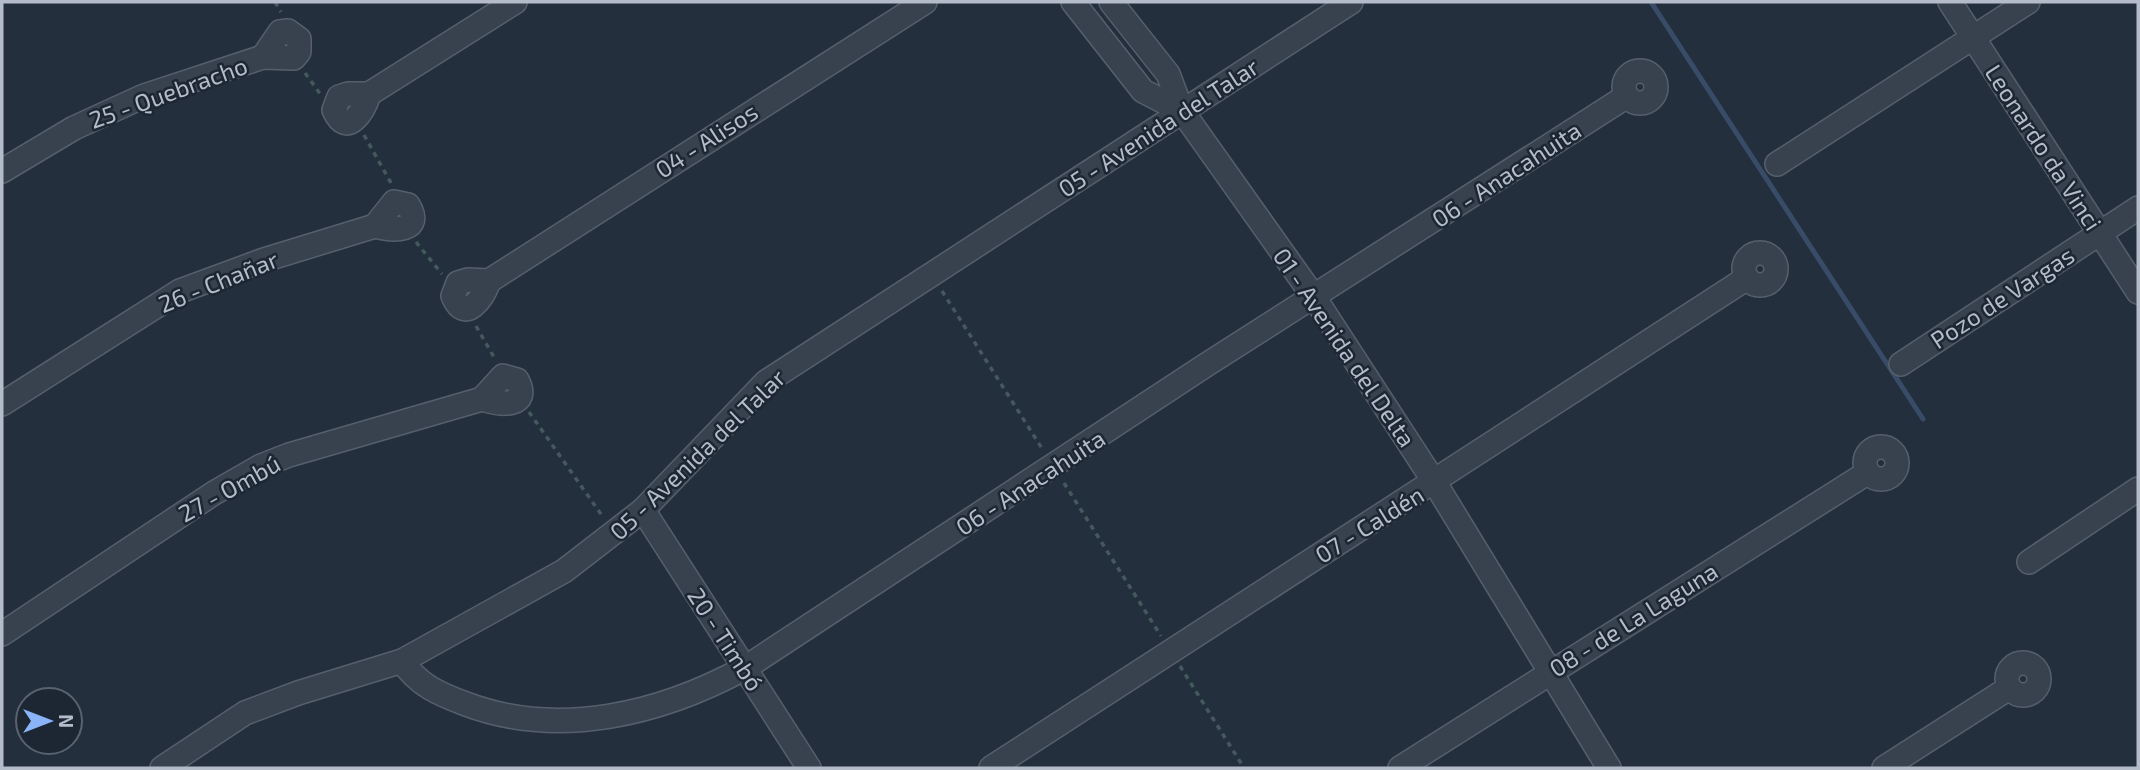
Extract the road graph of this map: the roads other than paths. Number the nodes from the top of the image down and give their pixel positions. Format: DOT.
graph roads {
  1 [pos="515,2"];
  2 [pos="925,2"];
  3 [pos="1073,2"];
  4 [pos="1111,2"];
  5 [pos="1351,2"];
  6 [pos="1950,2"];
  7 [pos="2028,2"];
  8 [pos="1973,36"];
  9 [pos="294,58"];
  10 [pos="1627,96"];
  11 [pos="1182,111"];
  12 [pos="346,119"];
  13 [pos="1777,164"];
  14 [pos="2,171"];
  15 [pos="2138,208"];
  16 [pos="375,226"];
  17 [pos="2100,233"];
  18 [pos="1747,278"];
  19 [pos="489,281"];
  20 [pos="2138,292"];
  21 [pos="1314,297"];
  22 [pos="1901,364"];
  23 [pos="482,399"];
  24 [pos="2,404"];
  25 [pos="1867,473"];
  26 [pos="1435,483"];
  27 [pos="2138,489"];
  28 [pos="643,510"];
  29 [pos="2029,562"];
  30 [pos="2,634"];
  31 [pos="402,661"];
  32 [pos="744,668"];
  33 [pos="1551,671"];
  34 [pos="2009,688"];
  35 [pos="174,765"];
  36 [pos="809,768"];
  37 [pos="991,768"];
  38 [pos="1400,768"];
  39 [pos="1609,768"];
  40 [pos="1884,768"];
  1 -- 12 [label="street"];
  2 -- 19 [label="street, 04 - Alisos"];
  3 -- 11 [label="street, 01 - Avenida del Delta"];
  4 -- 11 [label="street, 01 - Avenida del Delta"];
  5 -- 11 [label="street, 05 - Avenida del Talar"];
  6 -- 8 [label="street, Leonardo da Vinci"];
  7 -- 8 [label="street"];
  8 -- 13 [label="street"];
  8 -- 17 [label="street, Leonardo da Vinci"];
  9 -- 14 [label="street, 25 - Quebracho"];
  10 -- 21 [label="street, 06 - Anacahuita"];
  11 -- 21 [label="street, 01 - Avenida del Delta"];
  11 -- 28 [label="street, 05 - Avenida del Talar"];
  15 -- 17 [label="street, Pozo de Vargas"];
  16 -- 16 [label="street"];
  16 -- 24 [label="street, 26 - Chañar"];
  17 -- 20 [label="street, Leonardo da Vinci"];
  17 -- 22 [label="street, Pozo de Vargas"];
  18 -- 26 [label="street, 07 - Caldén"];
  19 -- 19 [label="street"];
  21 -- 26 [label="street, 01 - Avenida del Delta"];
  21 -- 32 [label="street, 06 - Anacahuita"];
  23 -- 23 [label="street"];
  23 -- 30 [label="street, 27 - Ombú"];
  25 -- 33 [label="street, 08 - de La Laguna"];
  26 -- 33 [label="street, 01 - Avenida del Delta"];
  26 -- 37 [label="street, 07 - Caldén"];
  27 -- 29 [label="street"];
  28 -- 31 [label="street, 05 - Avenida del Talar"];
  28 -- 32 [label="street, 20 - Timbó"];
  31 -- 32 [label="street, 06 - Anacahuita"];
  31 -- 35 [label="street, 05 - Avenida del Talar"];
  32 -- 36 [label="street, 20 - Timbó"];
  33 -- 38 [label="street, 08 - de La Laguna"];
  33 -- 39 [label="street, 01 - Avenida del Delta"];
  34 -- 40 [label="street"];
}
